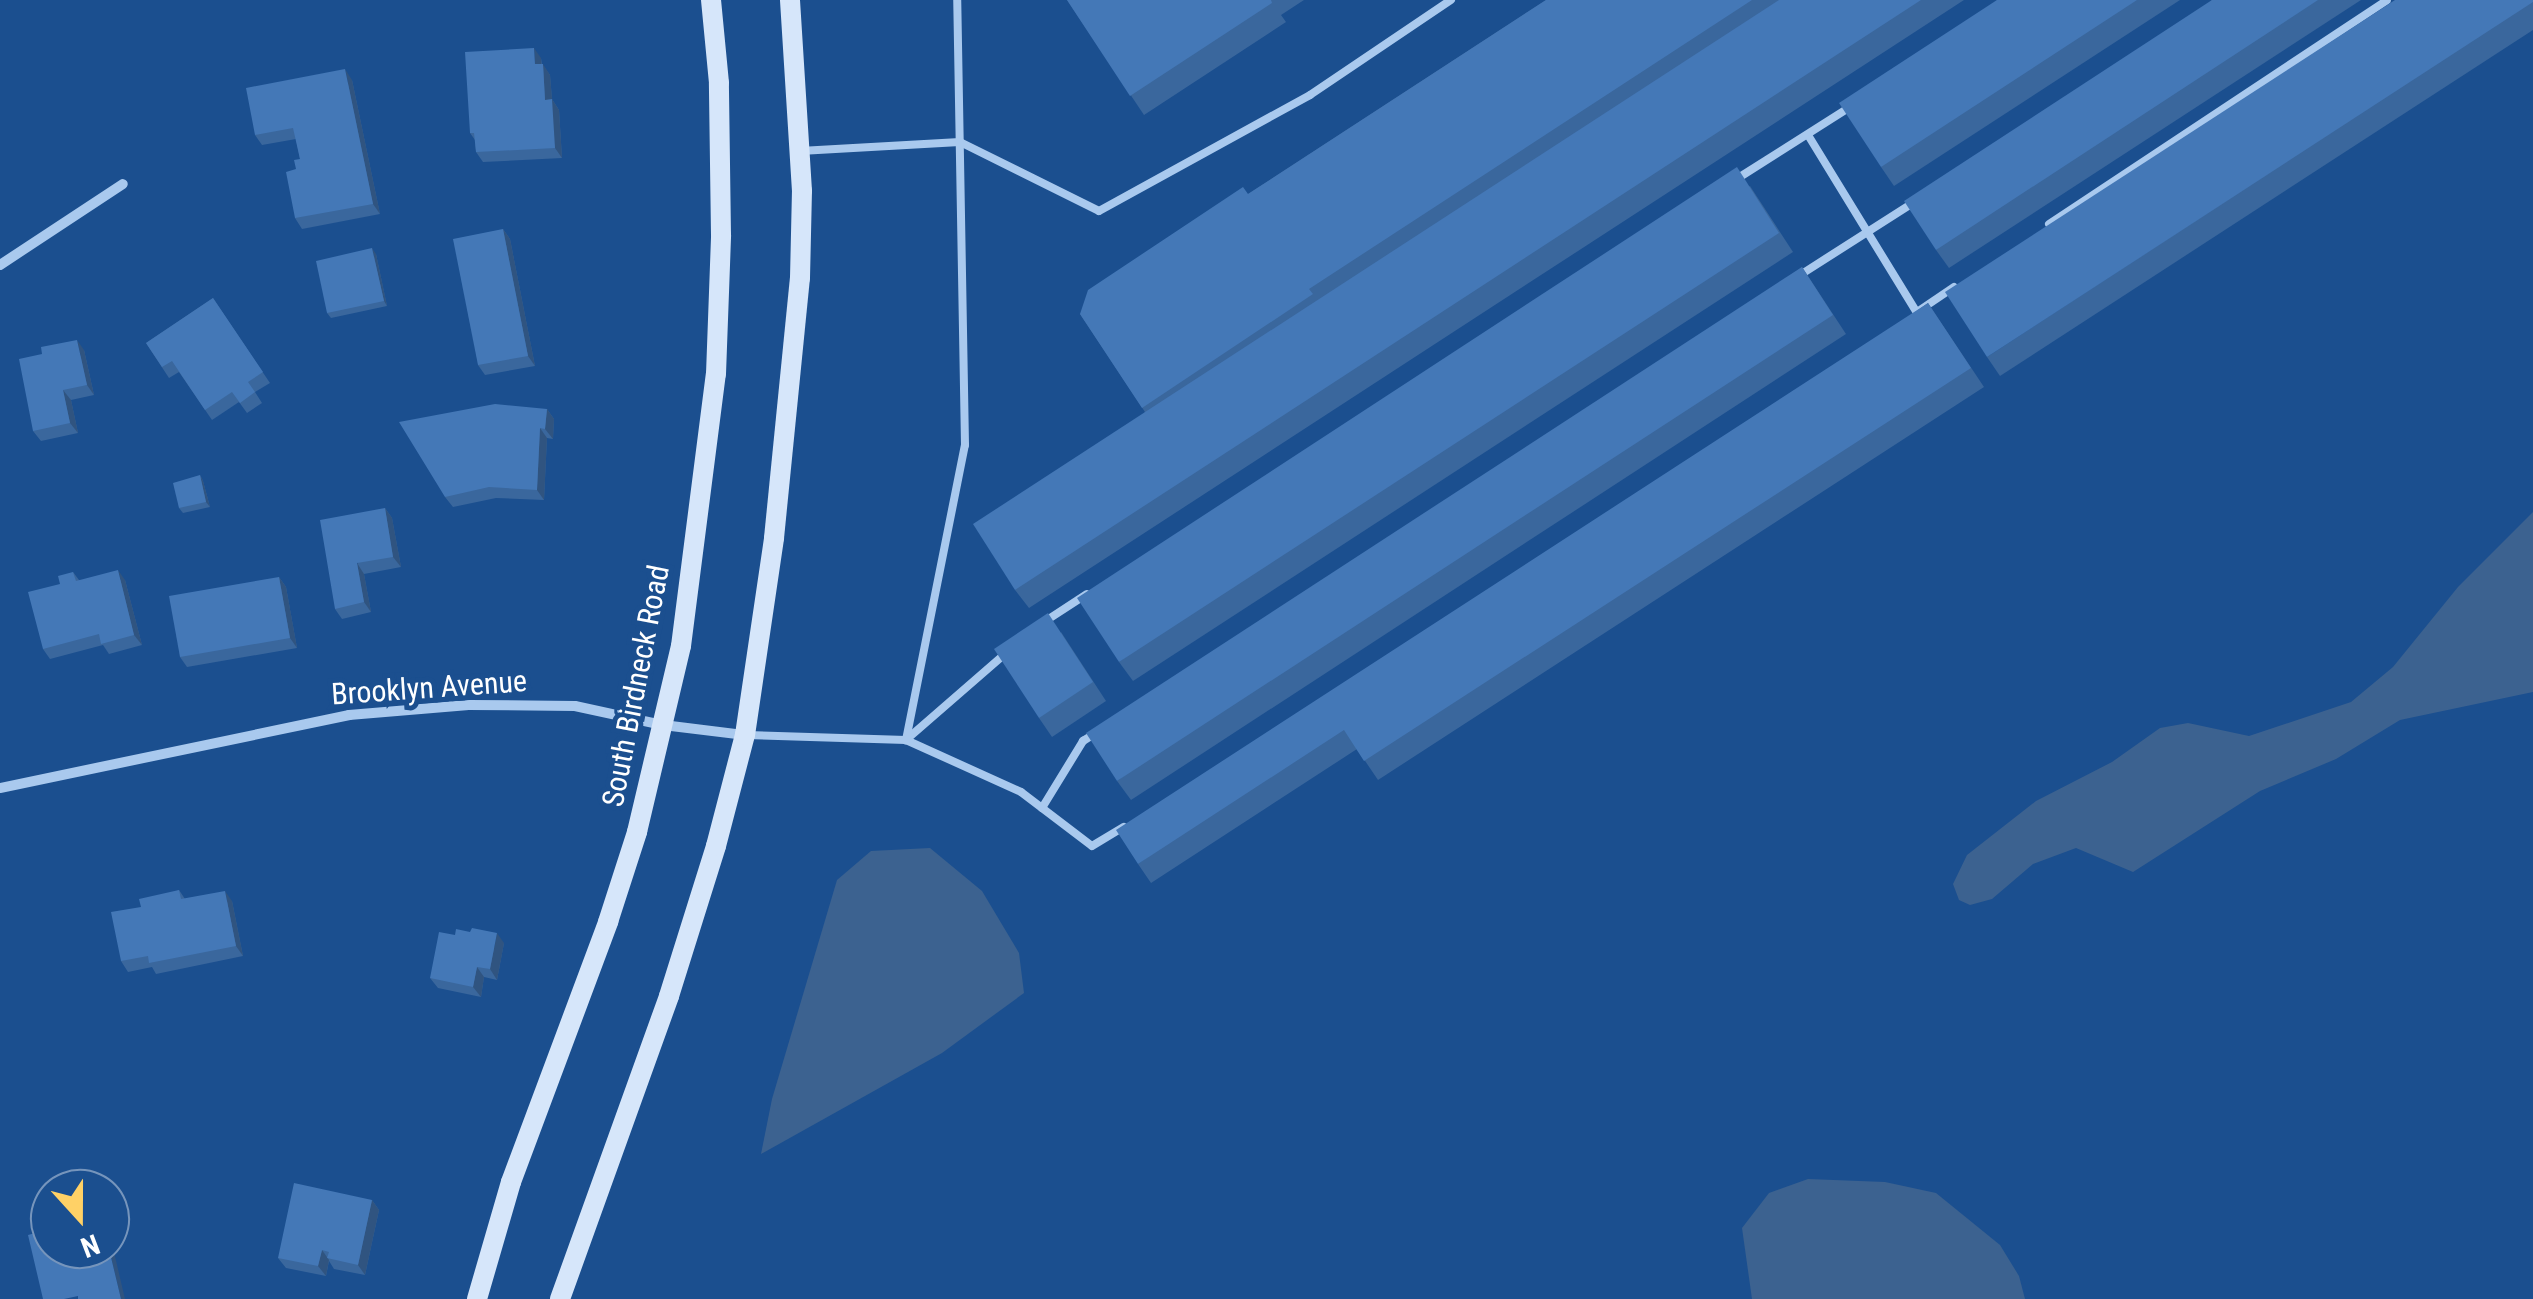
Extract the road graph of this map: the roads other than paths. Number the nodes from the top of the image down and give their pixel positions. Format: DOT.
graph roads {
  1 [pos="711,0"];
  2 [pos="790,0"];
  3 [pos="957,0"];
  4 [pos="1451,0"];
  5 [pos="2387,0"];
  6 [pos="1853,105"];
  7 [pos="1808,135"];
  8 [pos="960,142"];
  9 [pos="800,151"];
  10 [pos="124,184"];
  11 [pos="1723,187"];
  12 [pos="1933,189"];
  13 [pos="1868,232"];
  14 [pos="2038,232"];
  15 [pos="0,265"];
  16 [pos="1972,276"];
  17 [pos="1790,282"];
  18 [pos="1917,313"];
  19 [pos="1900,324"];
  20 [pos="1101,585"];
  21 [pos="1034,628"];
  22 [pos="1020,641"];
  23 [pos="663,725"];
  24 [pos="1100,730"];
  25 [pos="745,735"];
  26 [pos="906,740"];
  27 [pos="0,788"];
  28 [pos="1042,808"];
  29 [pos="1126,826"];
  30 [pos="477,1299"];
  31 [pos="560,1299"];
  1 -- 23 [label="main road, South Birdneck Road"];
  2 -- 9 [label="main road"];
  3 -- 8 [label="lane"];
  4 -- 8 [label="lane"];
  5 -- 14 [label="lane"];
  6 -- 7 [label="lane"];
  7 -- 11 [label="lane"];
  7 -- 13 [label="lane"];
  8 -- 9 [label="lane"];
  8 -- 26 [label="lane"];
  9 -- 25 [label="main road"];
  10 -- 15 [label="street"];
  12 -- 13 [label="lane"];
  13 -- 17 [label="lane"];
  13 -- 18 [label="lane"];
  16 -- 18 [label="lane"];
  18 -- 19 [label="lane"];
  20 -- 21 [label="lane"];
  22 -- 26 [label="lane"];
  23 -- 25 [label="street, Brooklyn Avenue"];
  23 -- 27 [label="street, Brooklyn Avenue"];
  23 -- 30 [label="main road, South Birdneck Road"];
  24 -- 28 [label="lane"];
  25 -- 26 [label="lane"];
  25 -- 31 [label="main road"];
  26 -- 28 [label="lane"];
  28 -- 29 [label="lane"];
}
